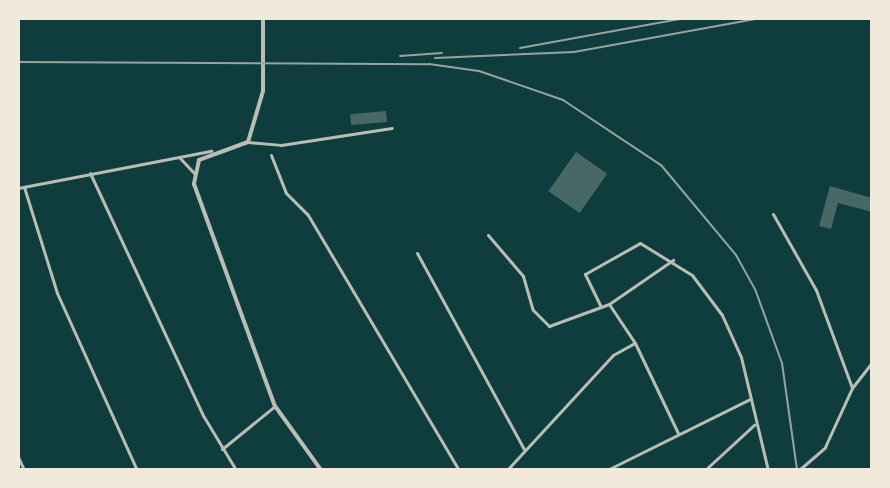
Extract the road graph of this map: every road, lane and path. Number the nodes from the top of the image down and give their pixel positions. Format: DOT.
graph roads {
  1 [pos="263,18"];
  2 [pos="392,129"];
  3 [pos="248,142"];
  4 [pos="211,151"];
  5 [pos="271,155"];
  6 [pos="178,157"];
  7 [pos="90,172"];
  8 [pos="194,173"];
  9 [pos="24,187"];
  10 [pos="18,188"];
  11 [pos="773,214"];
  12 [pos="488,235"];
  13 [pos="417,253"];
  14 [pos="673,260"];
  15 [pos="609,304"];
  16 [pos="601,307"];
  17 [pos="635,343"];
  18 [pos="872,362"];
  19 [pos="852,388"];
  20 [pos="751,399"];
  21 [pos="275,406"];
  22 [pos="754,425"];
  23 [pos="678,433"];
  24 [pos="222,448"];
  25 [pos="524,449"];
  26 [pos="18,457"];
  27 [pos="24,470"];
  28 [pos="138,470"];
  29 [pos="236,470"];
  30 [pos="321,470"];
  31 [pos="459,470"];
  32 [pos="507,470"];
  33 [pos="607,470"];
  34 [pos="705,470"];
  35 [pos="768,470"];
  36 [pos="799,470"];
  1 -- 3 [label="street"];
  2 -- 3 [label="street"];
  3 -- 4 [label="street"];
  4 -- 6 [label="street"];
  4 -- 8 [label="street"];
  5 -- 31 [label="street"];
  6 -- 7 [label="street"];
  6 -- 8 [label="street"];
  7 -- 9 [label="street"];
  7 -- 24 [label="street"];
  8 -- 21 [label="street"];
  9 -- 10 [label="street"];
  9 -- 28 [label="street"];
  11 -- 19 [label="street"];
  12 -- 16 [label="street"];
  13 -- 25 [label="street"];
  14 -- 15 [label="street"];
  14 -- 16 [label="street"];
  14 -- 20 [label="street"];
  15 -- 16 [label="street"];
  15 -- 17 [label="street"];
  17 -- 23 [label="street"];
  17 -- 25 [label="street"];
  18 -- 19 [label="street"];
  19 -- 36 [label="street"];
  20 -- 22 [label="street"];
  20 -- 23 [label="street"];
  21 -- 24 [label="street"];
  21 -- 30 [label="street"];
  22 -- 34 [label="street"];
  22 -- 35 [label="street"];
  23 -- 33 [label="street"];
  24 -- 29 [label="street"];
  25 -- 32 [label="street"];
  26 -- 27 [label="street"];
}
